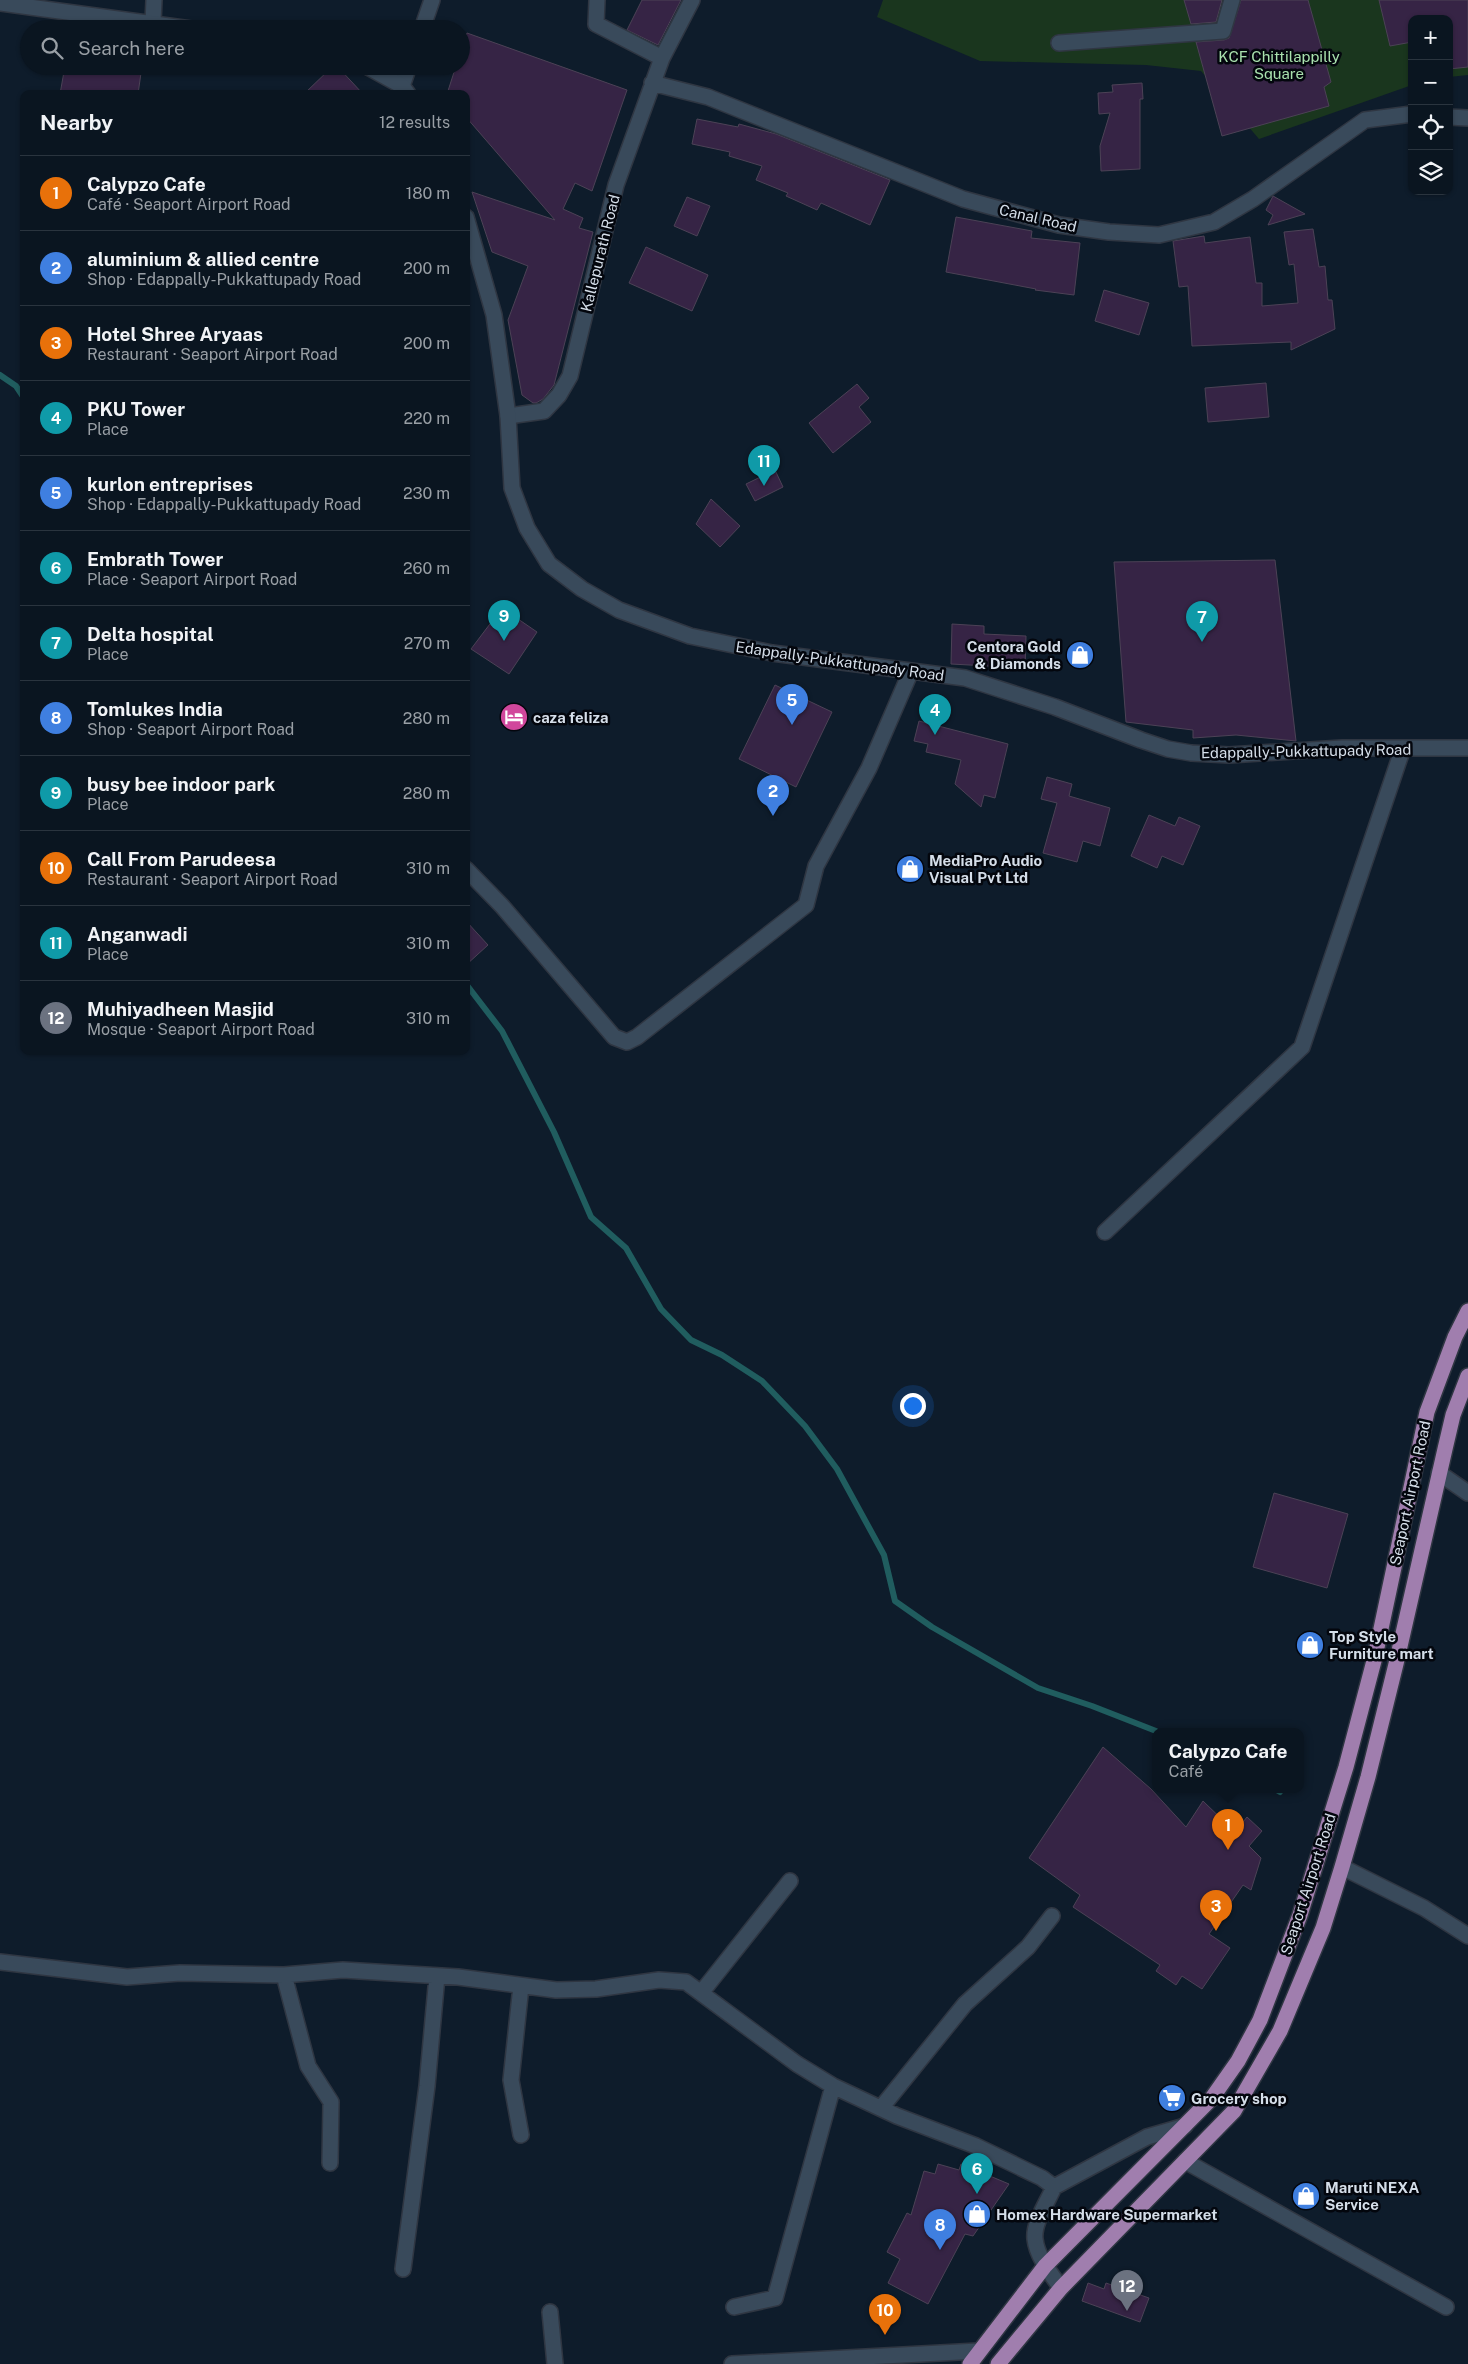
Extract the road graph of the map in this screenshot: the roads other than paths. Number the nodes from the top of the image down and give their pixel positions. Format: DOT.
graph roads {
  1 [pos="154,0"];
  2 [pos="432,0"];
  3 [pos="597,0"];
  4 [pos="692,0"];
  5 [pos="1232,0"];
  6 [pos="0,3"];
  7 [pos="137,20"];
  8 [pos="153,20"];
  9 [pos="425,20"];
  10 [pos="1059,43"];
  11 [pos="662,58"];
  12 [pos="381,75"];
  13 [pos="408,75"];
  14 [pos="652,83"];
  15 [pos="405,90"];
  16 [pos="1408,115"];
  17 [pos="1453,117"];
  18 [pos="1468,118"];
  19 [pos="470,231"];
  20 [pos="508,416"];
  21 [pos="911,671"];
  22 [pos="1403,748"];
  23 [pos="1468,748"];
  24 [pos="470,873"];
  25 [pos="1105,1232"];
  26 [pos="1468,1312"];
  27 [pos="1468,1376"];
  28 [pos="1439,1473"];
  29 [pos="1468,1493"];
  30 [pos="1342,1867"];
  31 [pos="790,1881"];
  32 [pos="1052,1916"];
  33 [pos="1468,1936"];
  34 [pos="0,1962"];
  35 [pos="284,1975"];
  36 [pos="437,1976"];
  37 [pos="521,1986"];
  38 [pos="701,1993"];
  39 [pos="833,2086"];
  40 [pos="881,2108"];
  41 [pos="1186,2126"];
  42 [pos="521,2136"];
  43 [pos="1185,2161"];
  44 [pos="330,2162"];
  45 [pos="1054,2187"];
  46 [pos="1046,2266"];
  47 [pos="403,2269"];
  48 [pos="1061,2288"];
  49 [pos="734,2307"];
  50 [pos="1446,2307"];
  51 [pos="550,2312"];
  52 [pos="974,2358"];
  53 [pos="555,2364"];
  54 [pos="732,2364"];
  55 [pos="998,2364"];
  1 -- 8 [label="street"];
  2 -- 9 [label="street"];
  3 -- 11 [label="street"];
  4 -- 11 [label="street, Kallepurath Road"];
  5 -- 10 [label="street"];
  6 -- 7 [label="street"];
  11 -- 14 [label="street, Kallepurath Road"];
  12 -- 15 [label="street"];
  13 -- 15 [label="street"];
  14 -- 16 [label="street, Canal Road"];
  14 -- 20 [label="street, Kallepurath Road"];
  17 -- 18 [label="street"];
  19 -- 20 [label="street, Edappally-Pukkattupady Road"];
  20 -- 21 [label="street, Edappally-Pukkattupady Road"];
  21 -- 22 [label="street, Edappally-Pukkattupady Road"];
  21 -- 24 [label="street"];
  22 -- 23 [label="street, Edappally-Pukkattupady Road"];
  22 -- 25 [label="street"];
  26 -- 41 [label="main road, Seaport Airport Road"];
  27 -- 28 [label="main road, Seaport Airport Road"];
  28 -- 29 [label="street"];
  28 -- 30 [label="main road, Seaport Airport Road"];
  30 -- 33 [label="street"];
  30 -- 43 [label="main road, Seaport Airport Road"];
  31 -- 38 [label="street"];
  32 -- 40 [label="street"];
  34 -- 35 [label="street"];
  35 -- 36 [label="street"];
  35 -- 44 [label="street"];
  36 -- 37 [label="street"];
  36 -- 47 [label="street"];
  37 -- 38 [label="street"];
  37 -- 42 [label="street"];
  38 -- 39 [label="street"];
  39 -- 40 [label="street"];
  39 -- 49 [label="street"];
  40 -- 45 [label="street"];
  41 -- 45 [label="street"];
  41 -- 46 [label="main road, Seaport Airport Road"];
  43 -- 48 [label="main road, Seaport Airport Road"];
  43 -- 50 [label="street"];
  45 -- 46 [label="street"];
  46 -- 48 [label="street"];
  46 -- 52 [label="main road, Seaport Airport Road"];
  48 -- 55 [label="main road, Seaport Airport Road"];
  51 -- 53 [label="street"];
  52 -- 54 [label="street"];
}
